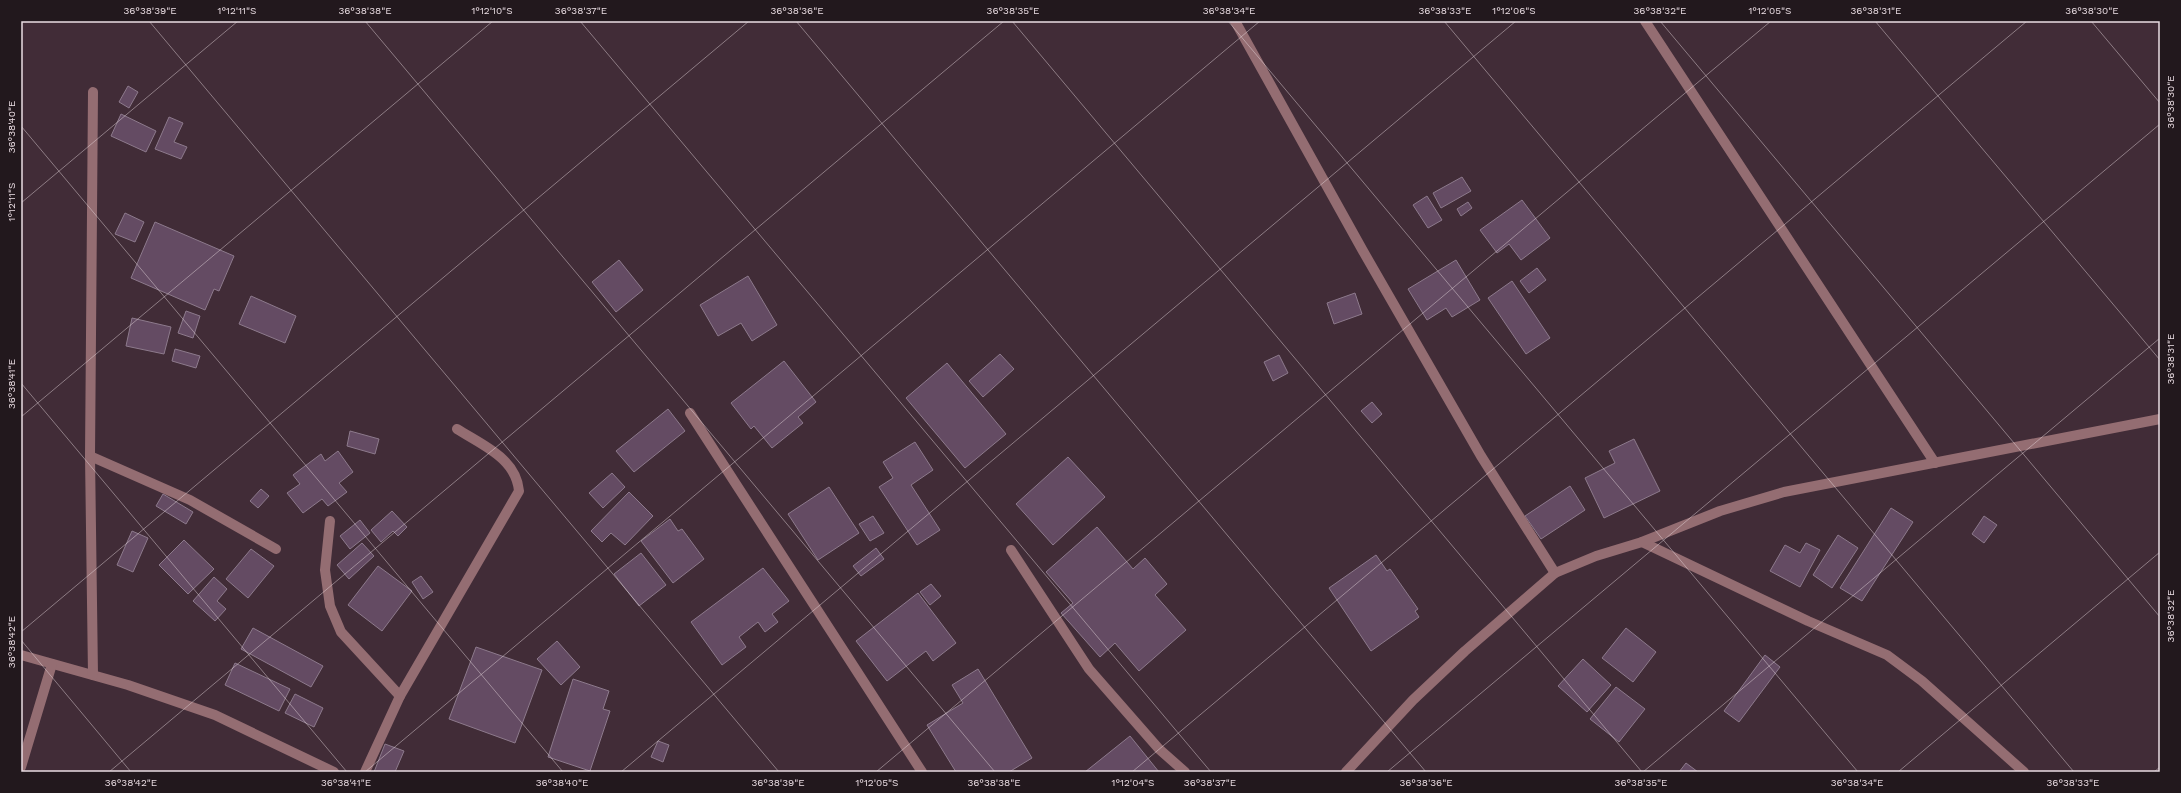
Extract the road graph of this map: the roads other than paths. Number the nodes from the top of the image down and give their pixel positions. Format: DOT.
graph roads {
  1 [pos="1235,21"];
  2 [pos="1645,21"];
  3 [pos="93,92"];
  4 [pos="690,413"];
  5 [pos="2160,419"];
  6 [pos="457,429"];
  7 [pos="90,456"];
  8 [pos="1935,463"];
  9 [pos="330,521"];
  10 [pos="1642,542"];
  11 [pos="276,549"];
  12 [pos="1011,550"];
  13 [pos="1555,572"];
  14 [pos="21,655"];
  15 [pos="52,664"];
  16 [pos="93,676"];
  17 [pos="400,696"];
  18 [pos="21,767"];
  19 [pos="334,772"];
  20 [pos="365,772"];
  21 [pos="922,772"];
  22 [pos="1185,772"];
  23 [pos="1346,772"];
  24 [pos="2024,772"];
  1 -- 13 [label="street"];
  2 -- 8 [label="street"];
  3 -- 7 [label="street"];
  4 -- 21 [label="street"];
  5 -- 8 [label="street"];
  6 -- 17 [label="street"];
  7 -- 11 [label="street"];
  7 -- 16 [label="street"];
  8 -- 10 [label="street"];
  9 -- 17 [label="street"];
  10 -- 13 [label="street"];
  10 -- 24 [label="street"];
  12 -- 22 [label="street"];
  13 -- 23 [label="street"];
  14 -- 15 [label="street"];
  15 -- 16 [label="street"];
  15 -- 18 [label="street"];
  16 -- 19 [label="street"];
  17 -- 20 [label="street"];
}
